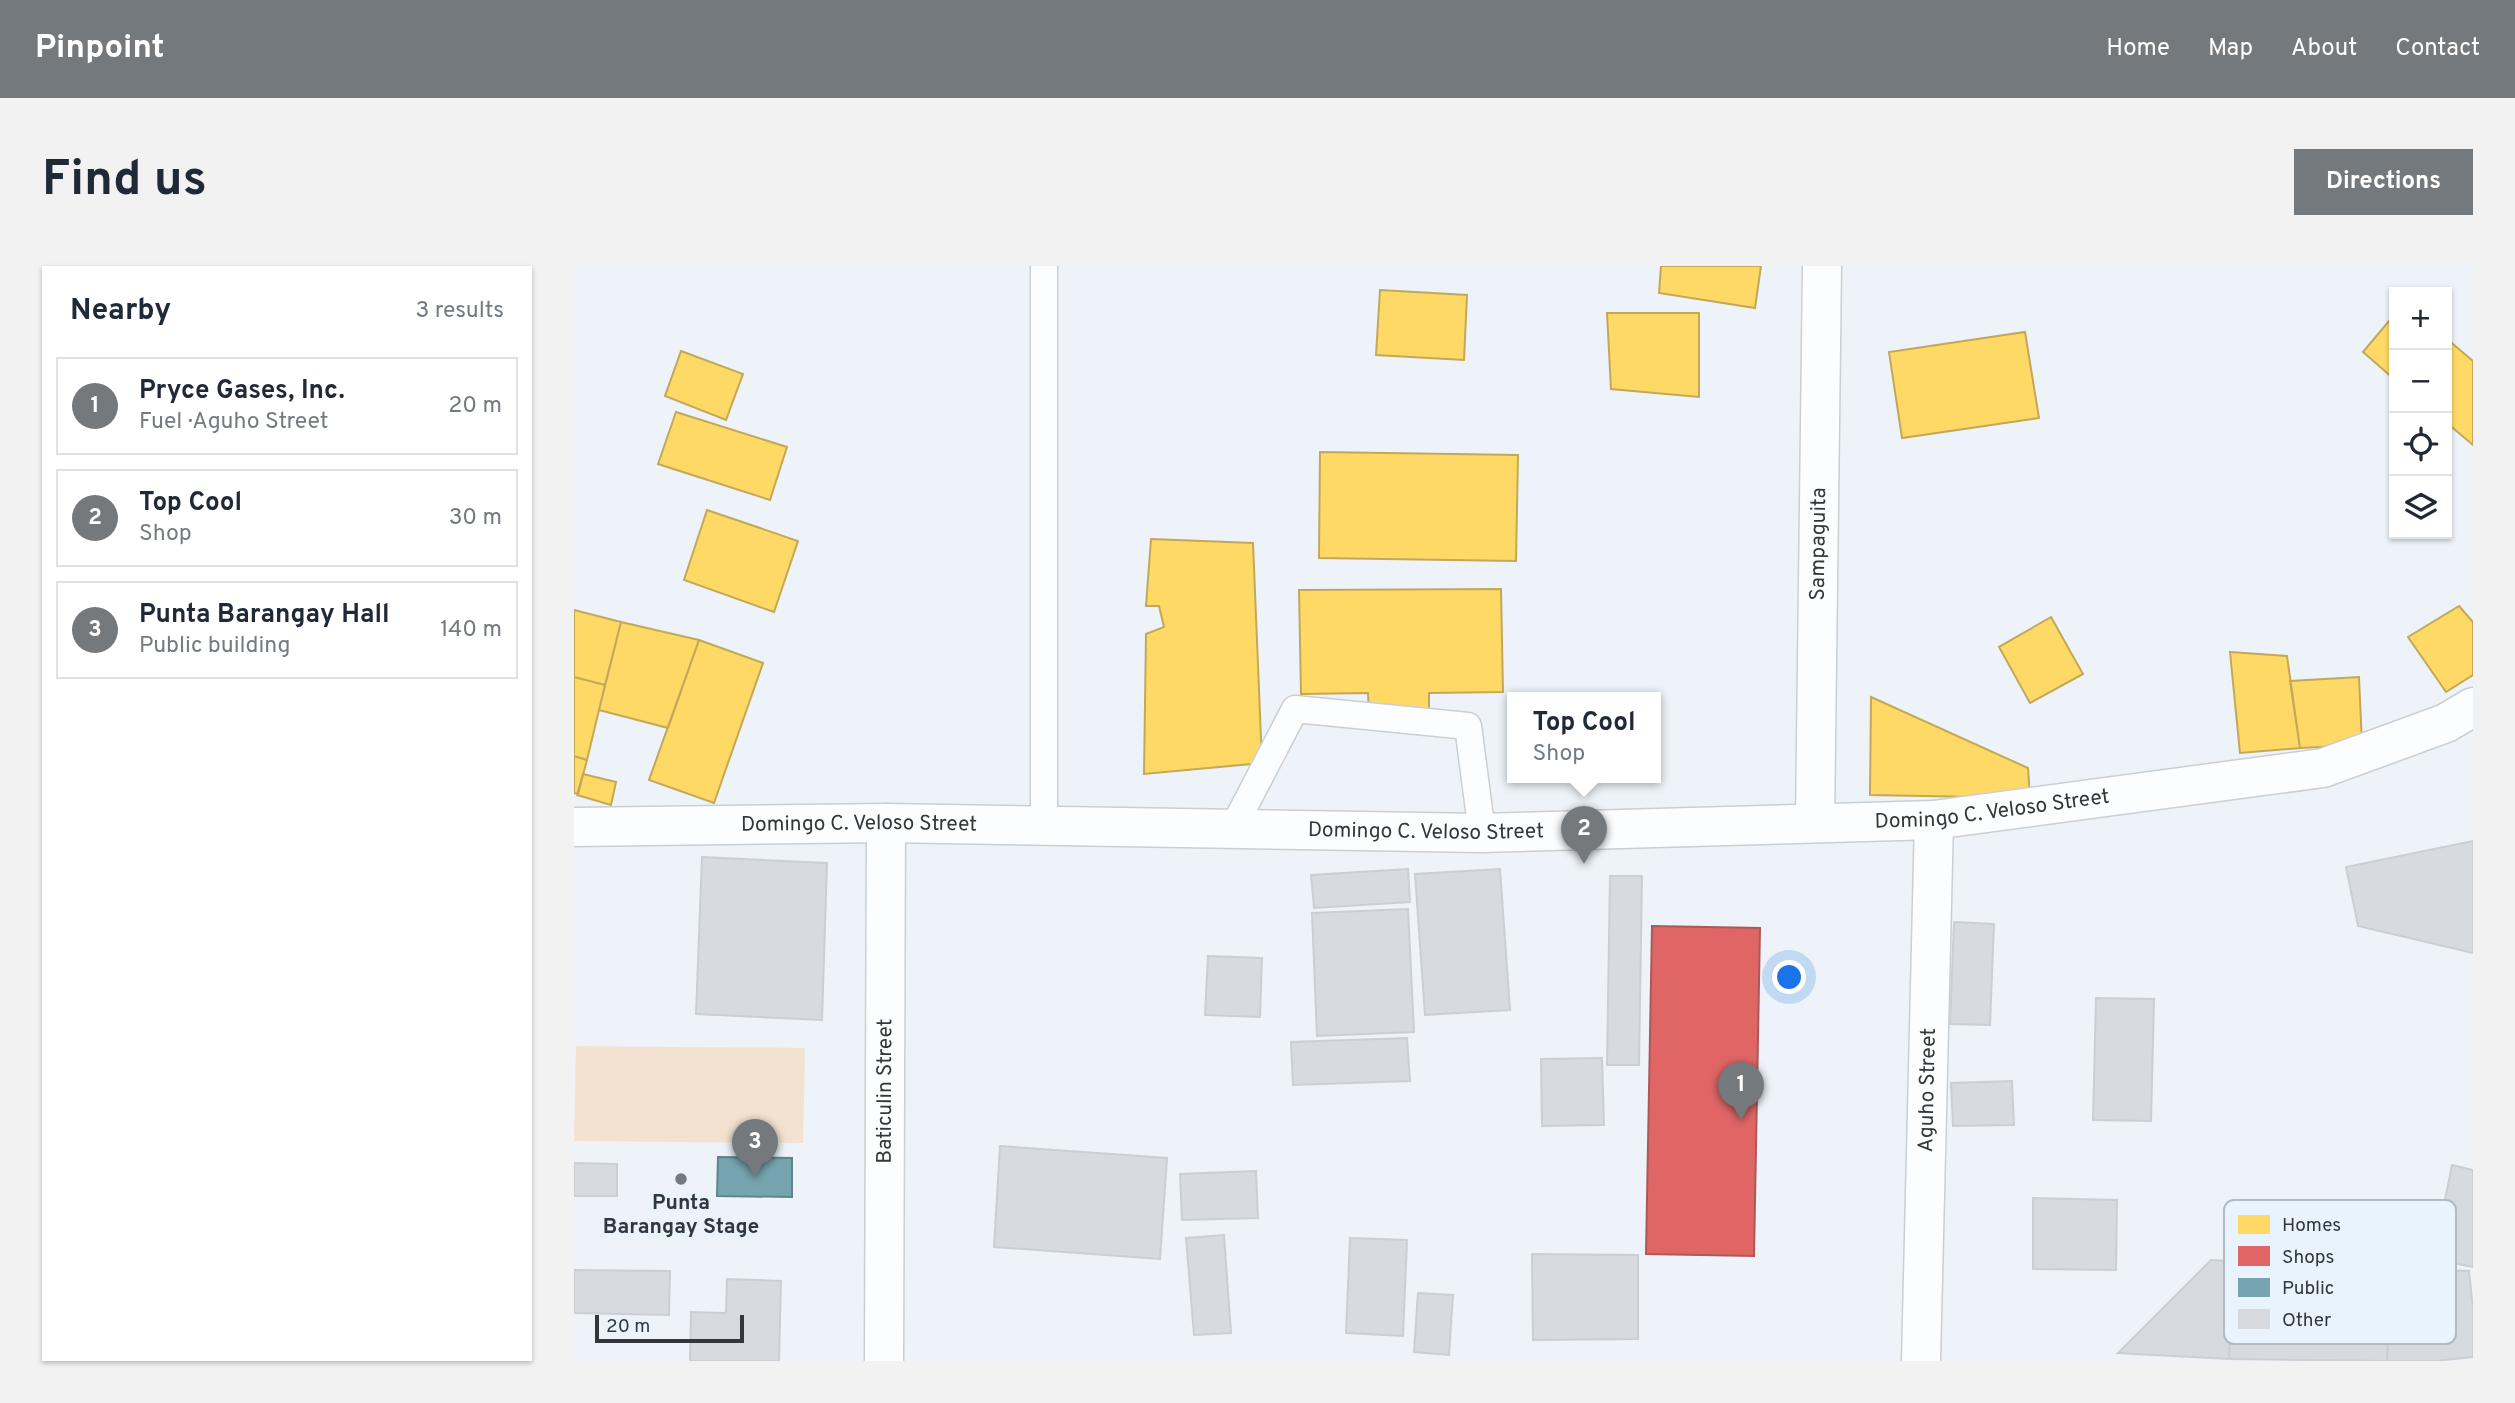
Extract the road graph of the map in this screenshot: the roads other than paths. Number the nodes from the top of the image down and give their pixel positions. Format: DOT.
graph roads {
  1 [pos="1044,266"];
  2 [pos="1822,266"];
  3 [pos="2473,707"];
  4 [pos="1934,820"];
  5 [pos="1815,822"];
  6 [pos="886,823"];
  7 [pos="574,827"];
  8 [pos="1044,827"];
  9 [pos="1232,830"];
  10 [pos="1482,833"];
  11 [pos="884,1361"];
  12 [pos="1921,1361"];
  1 -- 8 [label="lane"];
  2 -- 5 [label="main road, Sampaguita"];
  3 -- 4 [label="main road, Domingo C. Veloso Street"];
  4 -- 5 [label="main road, Domingo C. Veloso Street"];
  4 -- 12 [label="main road, Aguho Street"];
  5 -- 10 [label="main road, Domingo C. Veloso Street"];
  6 -- 7 [label="main road, Domingo C. Veloso Street"];
  6 -- 8 [label="main road, Domingo C. Veloso Street"];
  6 -- 11 [label="main road, Baticulin Street"];
  8 -- 9 [label="main road, Domingo C. Veloso Street"];
  9 -- 10 [label="main road, Domingo C. Veloso Street"];
  9 -- 10 [label="lane"];
}
